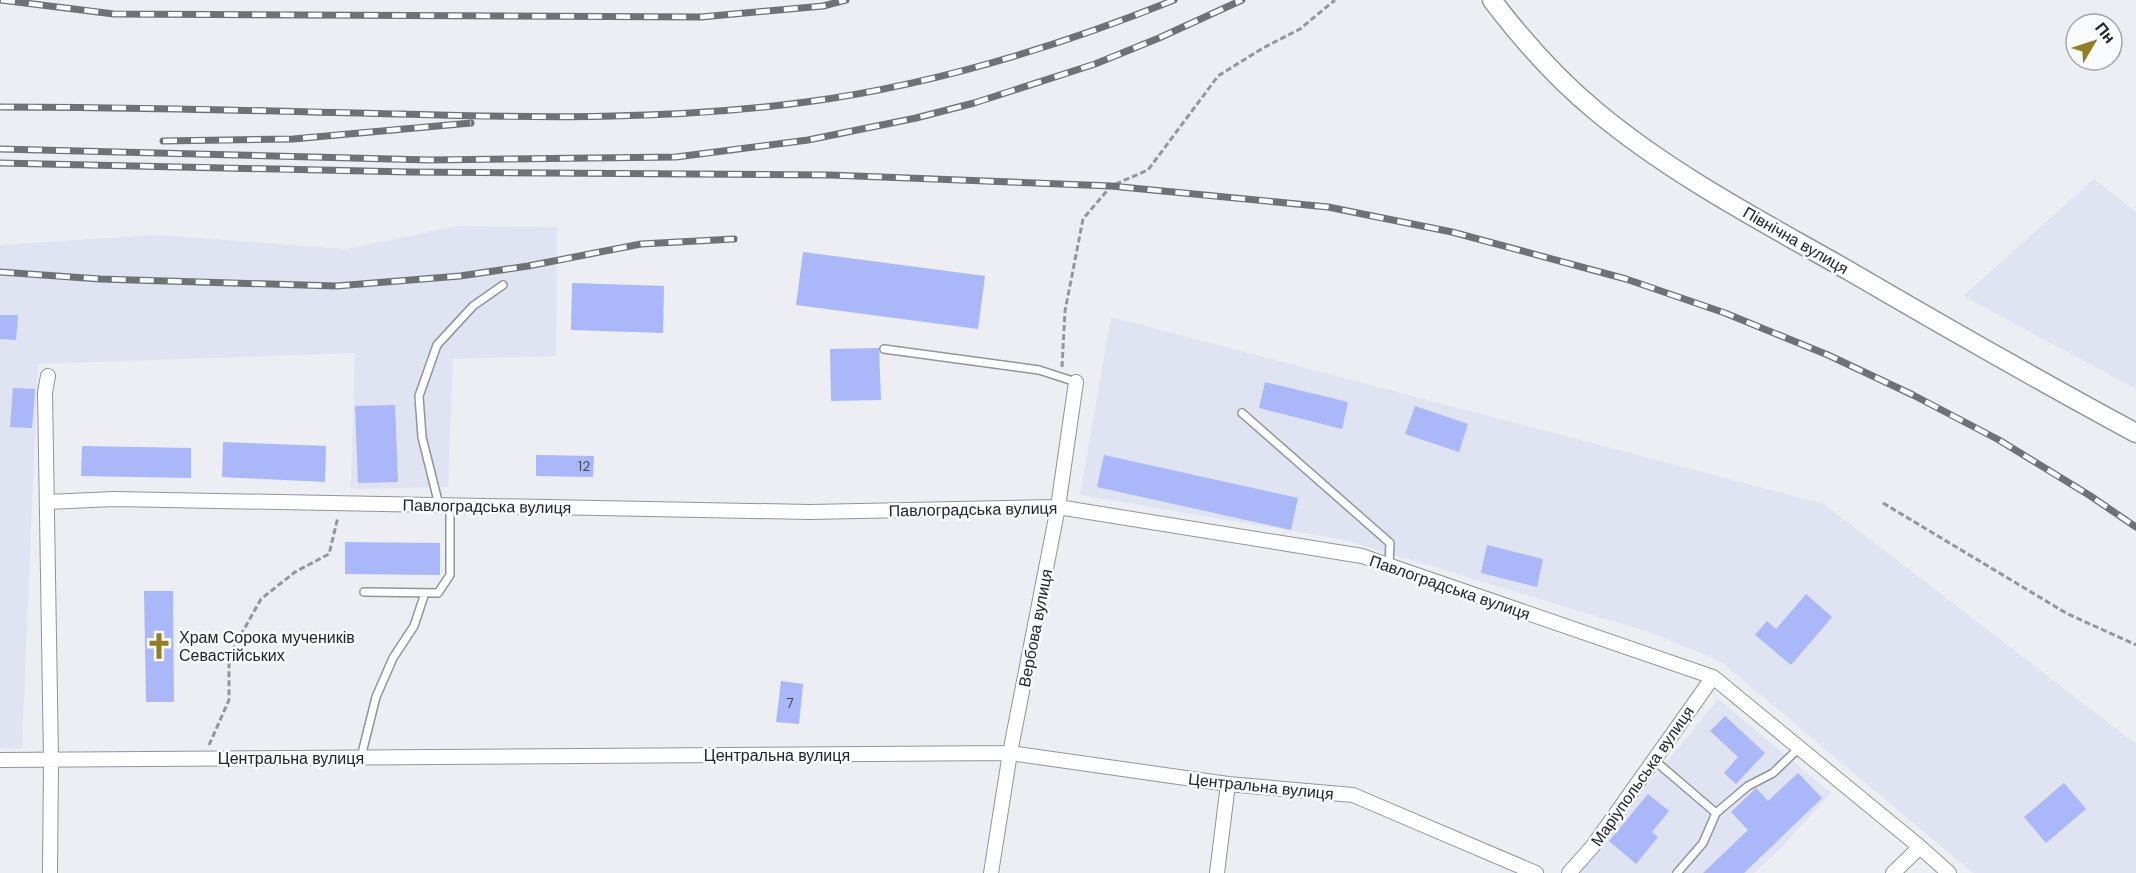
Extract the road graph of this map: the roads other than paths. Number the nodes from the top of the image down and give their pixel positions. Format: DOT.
graph roads {
  1 [pos="1492,0"];
  2 [pos="503,285"];
  3 [pos="884,349"];
  4 [pos="48,376"];
  5 [pos="1076,382"];
  6 [pos="1242,413"];
  7 [pos="2136,433"];
  8 [pos="47,502"];
  9 [pos="444,505"];
  10 [pos="1058,507"];
  11 [pos="1389,566"];
  12 [pos="364,592"];
  13 [pos="425,593"];
  14 [pos="1713,677"];
  15 [pos="1799,748"];
  16 [pos="1010,753"];
  17 [pos="361,757"];
  18 [pos="51,759"];
  19 [pos="0,760"];
  20 [pos="1654,760"];
  21 [pos="1228,784"];
  22 [pos="1716,813"];
  23 [pos="1920,847"];
  24 [pos="50,873"];
  25 [pos="991,873"];
  26 [pos="1217,873"];
  27 [pos="1536,873"];
  28 [pos="1569,873"];
  29 [pos="1677,873"];
  30 [pos="1893,873"];
  31 [pos="1949,873"];
  1 -- 7 [label="street, Північна вулиця"];
  2 -- 9 [label="lane"];
  3 -- 5 [label="lane"];
  4 -- 8 [label="street"];
  5 -- 10 [label="street, Вербова вулиця"];
  6 -- 11 [label="lane"];
  8 -- 9 [label="street, Павлоградська вулиця"];
  8 -- 18 [label="street"];
  9 -- 10 [label="street, Павлоградська вулиця"];
  9 -- 13 [label="lane"];
  10 -- 11 [label="street, Павлоградська вулиця"];
  10 -- 16 [label="street, Вербова вулиця"];
  11 -- 14 [label="street, Павлоградська вулиця"];
  12 -- 13 [label="lane"];
  13 -- 17 [label="lane"];
  14 -- 15 [label="street, Павлоградська вулиця"];
  14 -- 20 [label="street, Маріупольська вулиця"];
  15 -- 22 [label="lane"];
  15 -- 23 [label="street, Павлоградська вулиця"];
  16 -- 17 [label="street, Центральна вулиця"];
  16 -- 21 [label="street, Центральна вулиця"];
  16 -- 25 [label="street, Вербова вулиця"];
  17 -- 18 [label="street, Центральна вулиця"];
  18 -- 19 [label="street, Центральна вулиця"];
  18 -- 24 [label="street"];
  20 -- 22 [label="lane"];
  20 -- 28 [label="street, Маріупольська вулиця"];
  21 -- 26 [label="street"];
  21 -- 27 [label="street, Центральна вулиця"];
  22 -- 29 [label="lane"];
  23 -- 30 [label="street"];
  23 -- 31 [label="street, Павлоградська вулиця"];
}
